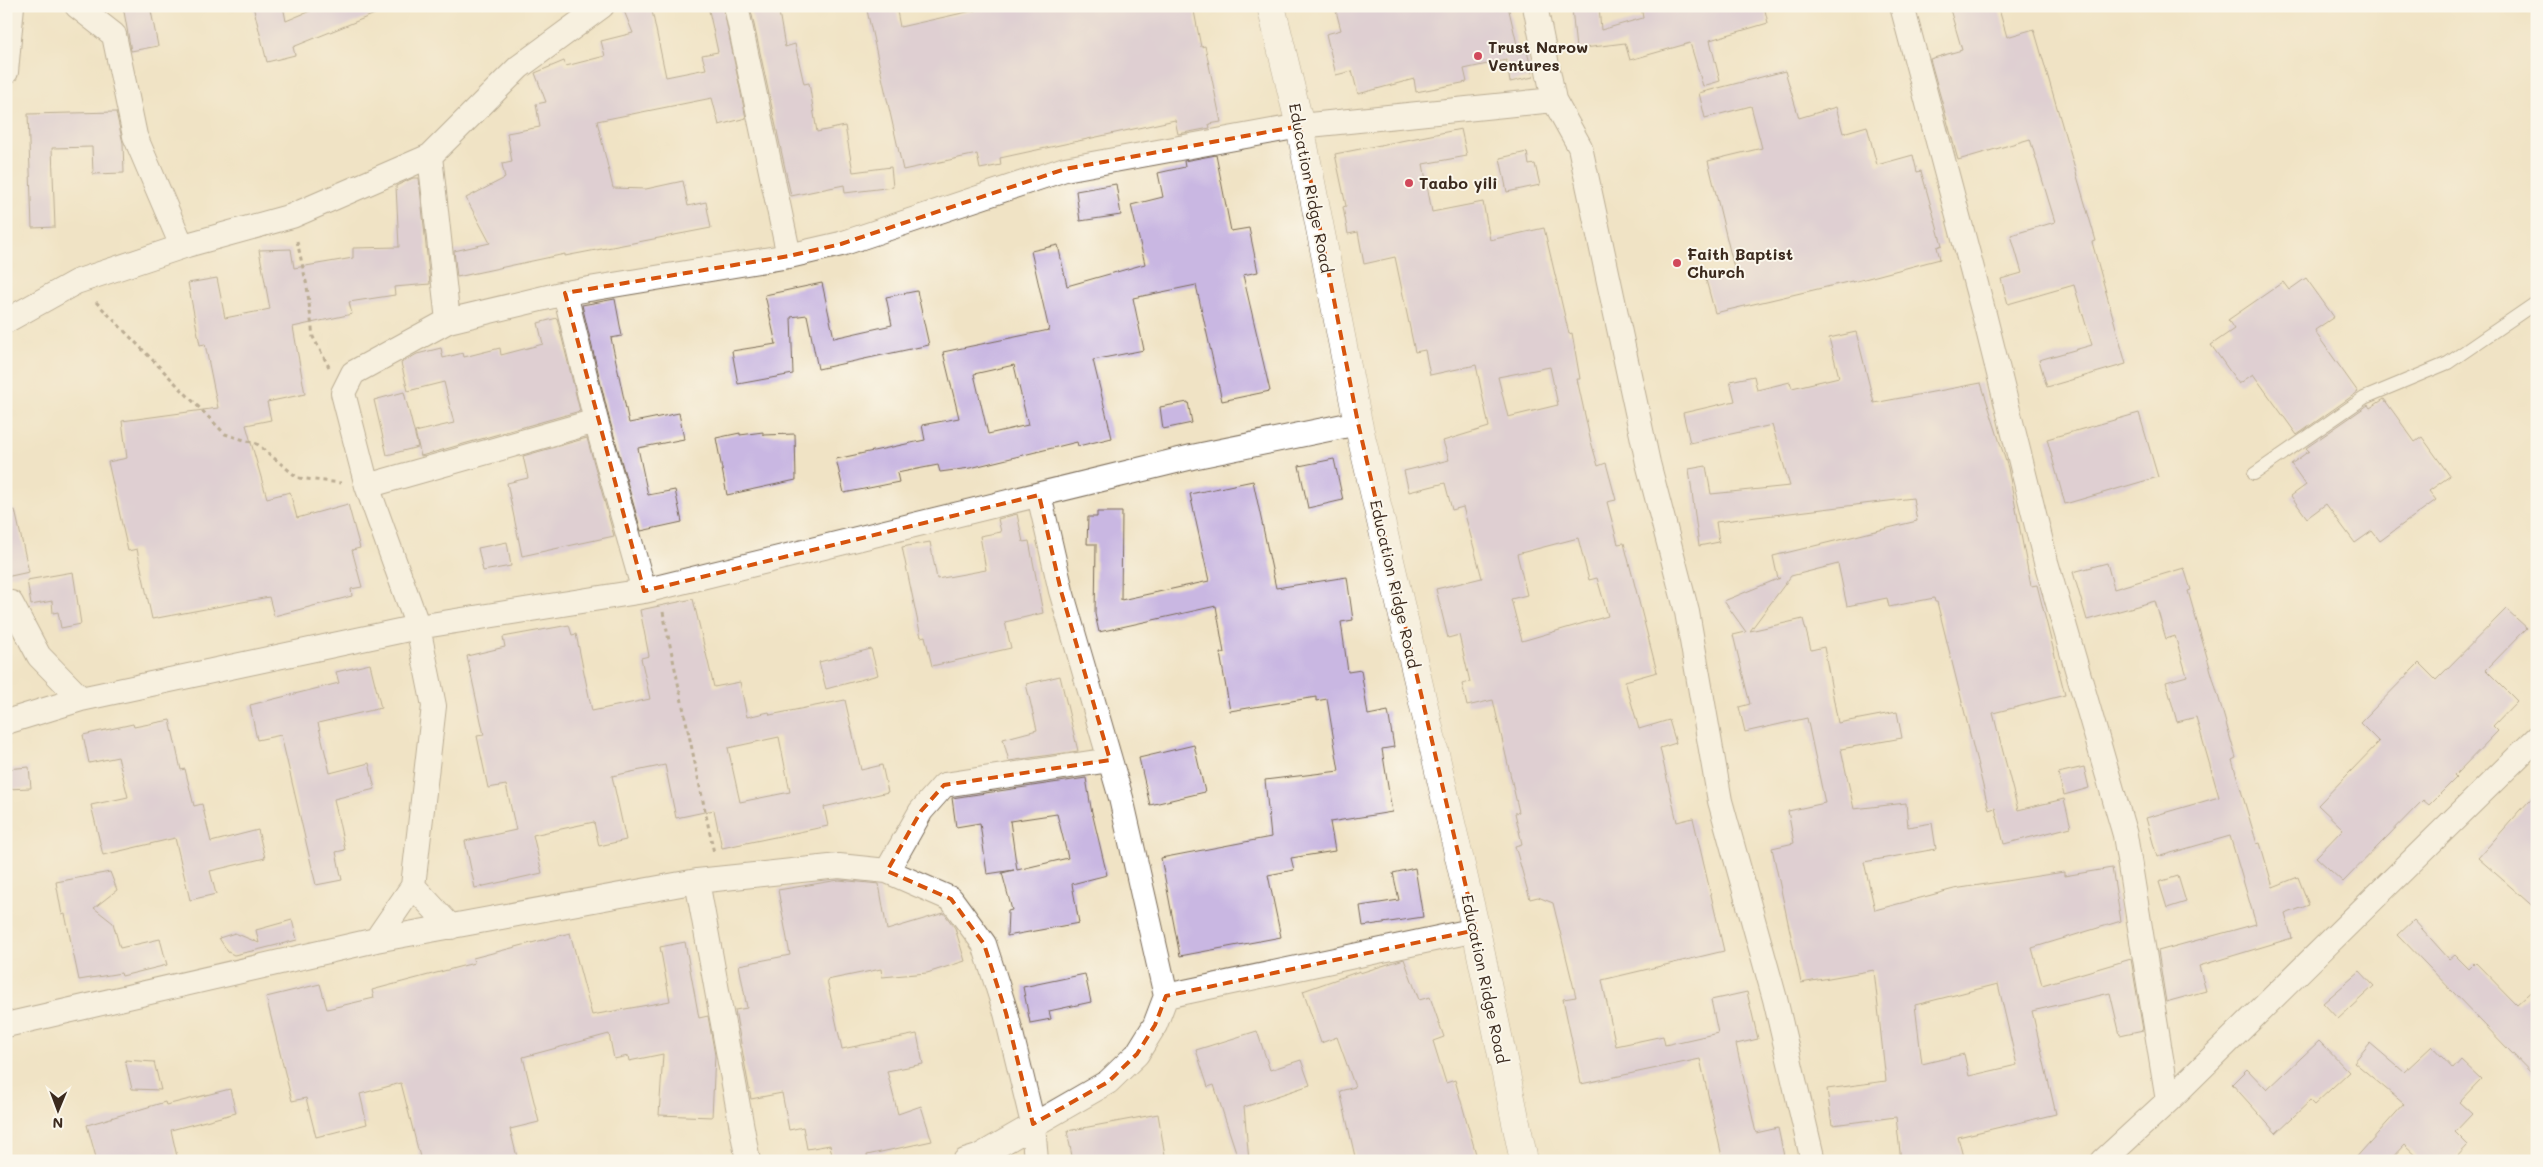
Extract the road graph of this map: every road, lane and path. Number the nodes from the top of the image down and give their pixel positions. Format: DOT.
graph roads {
  1 [pos="12,6"];
  2 [pos="77,6"];
  3 [pos="602,6"];
  4 [pos="736,6"];
  5 [pos="1271,6"];
  6 [pos="1535,6"];
  7 [pos="1902,6"];
  8 [pos="6,72"];
  9 [pos="1554,100"];
  10 [pos="1300,126"];
  11 [pos="430,156"];
  12 [pos="292,216"];
  13 [pos="182,246"];
  14 [pos="789,256"];
  15 [pos="76,282"];
  16 [pos="565,293"];
  17 [pos="2537,302"];
  18 [pos="6,321"];
  19 [pos="448,321"];
  20 [pos="343,393"];
  21 [pos="596,421"];
  22 [pos="1358,423"];
  23 [pos="2254,474"];
  24 [pos="366,486"];
  25 [pos="1039,495"];
  26 [pos="651,589"];
  27 [pos="6,602"];
  28 [pos="418,627"];
  29 [pos="80,699"];
  30 [pos="6,722"];
  31 [pos="2537,738"];
  32 [pos="1110,760"];
  33 [pos="886,871"];
  34 [pos="708,880"];
  35 [pos="413,886"];
  36 [pos="451,927"];
  37 [pos="1476,930"];
  38 [pos="376,940"];
  39 [pos="1166,996"];
  40 [pos="6,1025"];
  41 [pos="2168,1101"];
  42 [pos="1033,1124"];
  43 [pos="748,1161"];
  44 [pos="965,1161"];
  45 [pos="1036,1161"];
  46 [pos="1524,1161"];
  47 [pos="1813,1161"];
  48 [pos="2103,1161"];
  1 -- 8 [label="street"];
  2 -- 13 [label="street"];
  3 -- 11 [label="street"];
  4 -- 14 [label="street"];
  5 -- 10 [label="main road, Education Ridge Road"];
  6 -- 9 [label="street"];
  7 -- 41 [label="street"];
  9 -- 10 [label="street"];
  9 -- 47 [label="street"];
  10 -- 14 [label="street"];
  10 -- 22 [label="main road, Education Ridge Road"];
  11 -- 12 [label="street"];
  11 -- 19 [label="street"];
  12 -- 13 [label="street"];
  12 -- 20 [label="path"];
  13 -- 15 [label="street"];
  14 -- 16 [label="street"];
  15 -- 18 [label="street"];
  15 -- 24 [label="path"];
  16 -- 19 [label="street"];
  16 -- 21 [label="street"];
  17 -- 23 [label="lane"];
  19 -- 20 [label="street"];
  20 -- 24 [label="street"];
  21 -- 24 [label="street"];
  21 -- 26 [label="street"];
  22 -- 25 [label="street"];
  22 -- 37 [label="main road, Education Ridge Road"];
  24 -- 28 [label="street"];
  25 -- 26 [label="street"];
  25 -- 32 [label="street"];
  26 -- 28 [label="street"];
  26 -- 34 [label="path"];
  27 -- 29 [label="street"];
  28 -- 29 [label="street"];
  28 -- 35 [label="street"];
  29 -- 30 [label="street"];
  31 -- 41 [label="street"];
  32 -- 33 [label="street"];
  32 -- 39 [label="street"];
  33 -- 34 [label="street"];
  33 -- 42 [label="street"];
  34 -- 36 [label="street"];
  34 -- 43 [label="street"];
  35 -- 36 [label="street"];
  35 -- 38 [label="street"];
  36 -- 38 [label="street"];
  37 -- 39 [label="street"];
  37 -- 46 [label="main road, Education Ridge Road"];
  38 -- 40 [label="street"];
  39 -- 42 [label="street"];
  41 -- 48 [label="street"];
  42 -- 44 [label="street"];
  42 -- 45 [label="street"];
}
